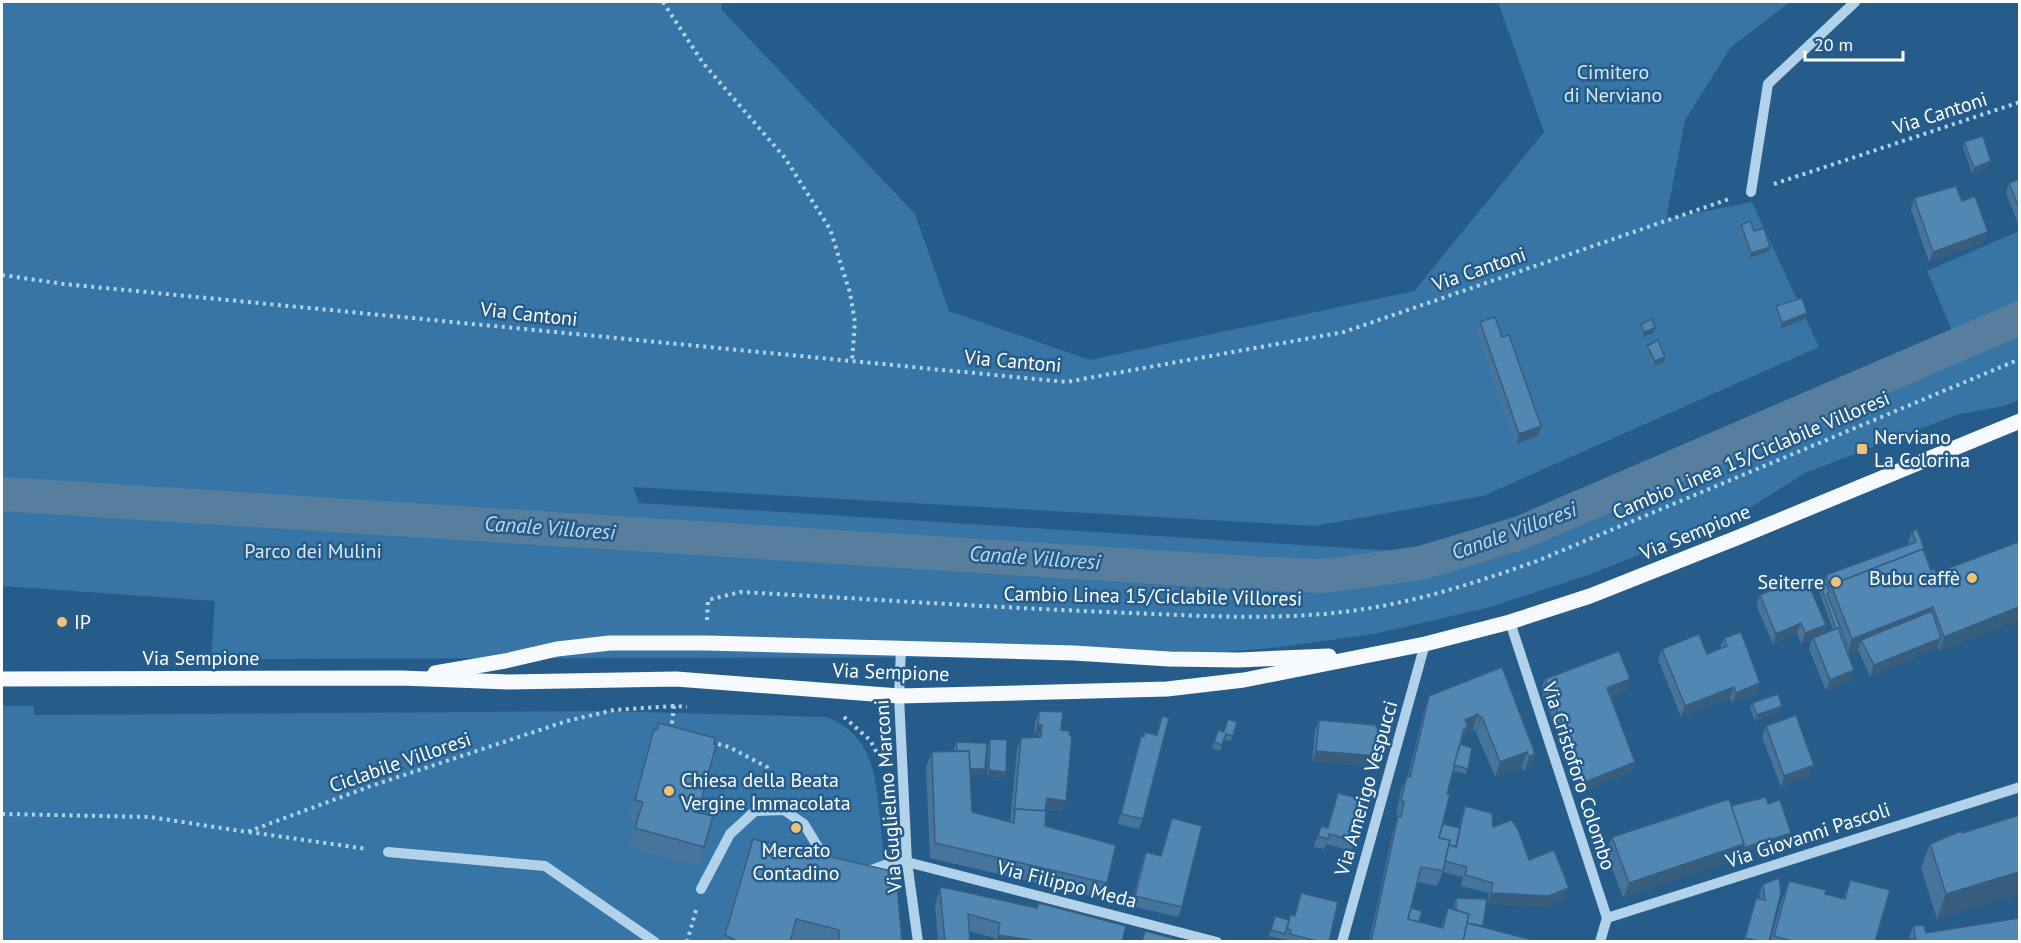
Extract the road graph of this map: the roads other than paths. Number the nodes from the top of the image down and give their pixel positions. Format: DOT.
graph roads {
  1 [pos="1856,2"];
  2 [pos="1751,192"];
  3 [pos="2019,422"];
  4 [pos="1510,622"];
  5 [pos="1425,644"];
  6 [pos="900,649"];
  7 [pos="1376,653"];
  8 [pos="401,678"];
  9 [pos="2,679"];
  10 [pos="899,696"];
  11 [pos="2019,787"];
  12 [pos="388,852"];
  13 [pos="907,861"];
  14 [pos="840,869"];
  15 [pos="859,873"];
  16 [pos="701,889"];
  17 [pos="1607,918"];
  18 [pos="656,942"];
  19 [pos="918,942"];
  20 [pos="1217,942"];
  21 [pos="1342,942"];
  22 [pos="1600,942"];
  1 -- 2 [label="street"];
  3 -- 4 [label="main road, Via Sempione"];
  4 -- 5 [label="main road, Via Sempione"];
  4 -- 17 [label="street, Via Cristoforo Colombo"];
  5 -- 7 [label="main road, Via Sempione"];
  5 -- 21 [label="street, Via Amerigo Vespucci"];
  6 -- 7 [label="main road, Via Sempione"];
  6 -- 8 [label="main road, Via Sempione"];
  6 -- 10 [label="street, Via Guglielmo Marconi"];
  7 -- 10 [label="main road, Via Sempione"];
  8 -- 9 [label="main road, Via Sempione"];
  8 -- 10 [label="main road, Via Sempione"];
  10 -- 13 [label="street, Via Guglielmo Marconi"];
  11 -- 17 [label="street, Via Giovanni Pascoli"];
  12 -- 18 [label="street"];
  13 -- 15 [label="street"];
  13 -- 19 [label="street, Via Guglielmo Marconi"];
  13 -- 20 [label="street, Via Filippo Meda"];
  14 -- 16 [label="street"];
  17 -- 22 [label="street"];
}
